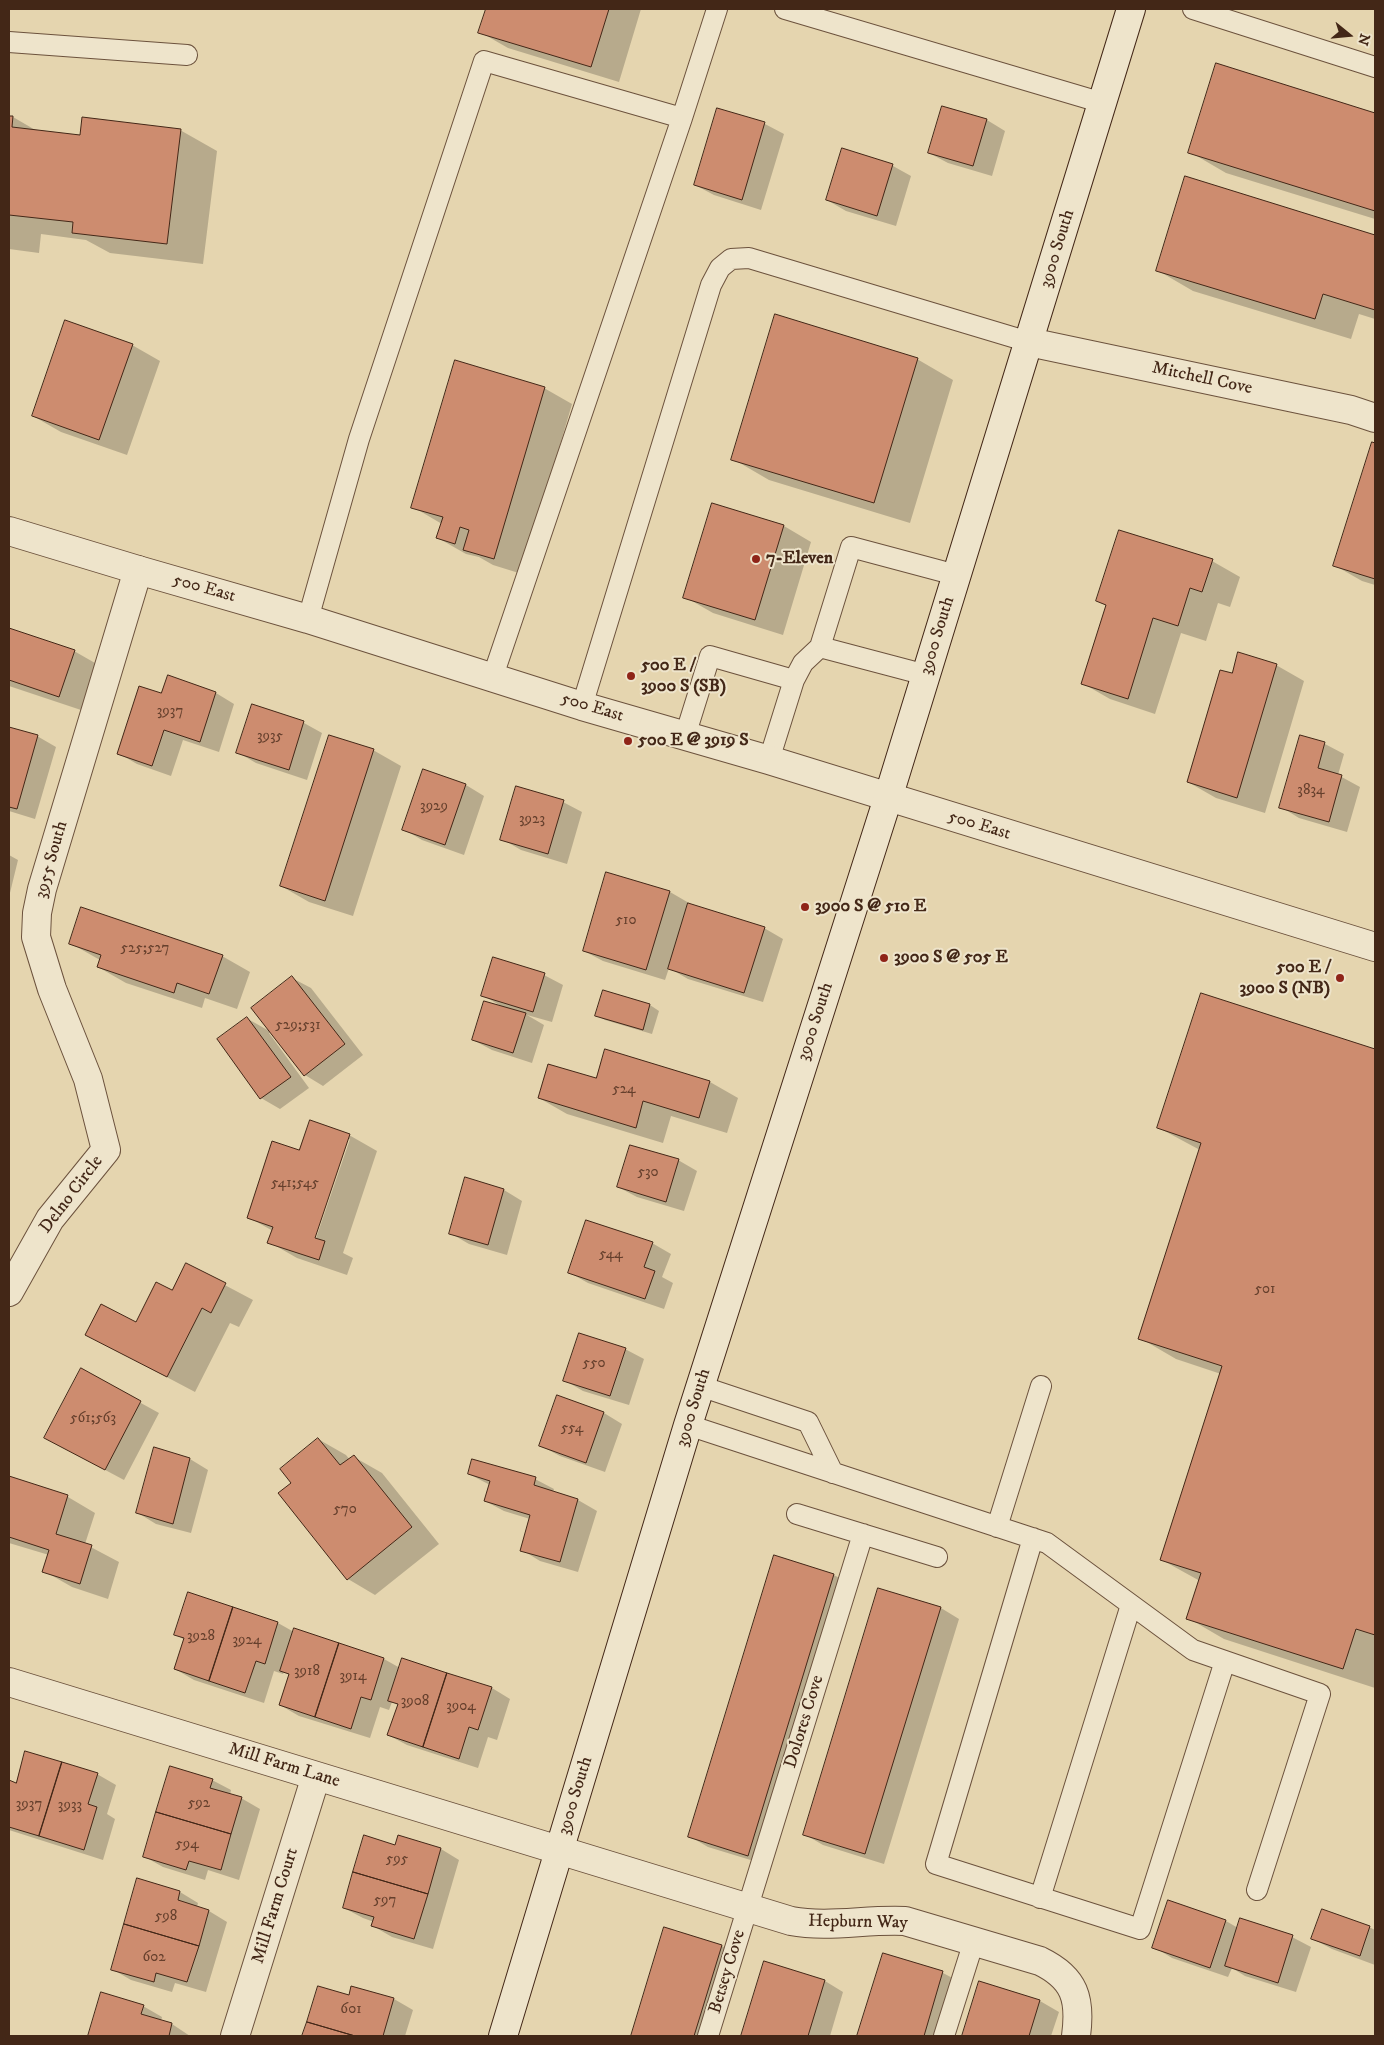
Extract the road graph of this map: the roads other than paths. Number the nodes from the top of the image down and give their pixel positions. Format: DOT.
graph roads {
  1 [pos="717,9"];
  2 [pos="785,9"];
  3 [pos="1132,9"];
  4 [pos="1193,9"];
  5 [pos="9,42"];
  6 [pos="187,54"];
  7 [pos="1375,67"];
  8 [pos="1103,103"];
  9 [pos="682,118"];
  10 [pos="1029,342"];
  11 [pos="1375,418"];
  12 [pos="9,530"];
  13 [pos="138,570"];
  14 [pos="956,575"];
  15 [pos="308,619"];
  16 [pos="820,647"];
  17 [pos="493,676"];
  18 [pos="926,676"];
  19 [pos="794,680"];
  20 [pos="582,706"];
  21 [pos="685,736"];
  22 [pos="769,760"];
  23 [pos="888,798"];
  24 [pos="1375,947"];
  25 [pos="106,1150"];
  26 [pos="9,1292"];
  27 [pos="700,1386"];
  28 [pos="1041,1386"];
  29 [pos="688,1426"];
  30 [pos="833,1473"];
  31 [pos="797,1514"];
  32 [pos="997,1527"];
  33 [pos="863,1534"];
  34 [pos="1033,1538"];
  35 [pos="937,1557"];
  36 [pos="1131,1605"];
  37 [pos="1225,1661"];
  38 [pos="9,1682"];
  39 [pos="316,1776"];
  40 [pos="559,1851"];
  41 [pos="1257,1890"];
  42 [pos="1040,1898"];
  43 [pos="748,1909"];
  44 [pos="974,1941"];
  45 [pos="236,2036"];
  46 [pos="503,2036"];
  47 [pos="708,2036"];
  48 [pos="944,2036"];
  49 [pos="1076,2036"];
  1 -- 9 [label="lane"];
  2 -- 8 [label="lane"];
  3 -- 8 [label="street, 3900 South"];
  4 -- 7 [label="lane"];
  5 -- 6 [label="lane"];
  8 -- 10 [label="street, 3900 South"];
  9 -- 15 [label="lane"];
  9 -- 17 [label="lane"];
  10 -- 11 [label="street, Mitchell Cove"];
  10 -- 14 [label="street, 3900 South"];
  10 -- 20 [label="lane"];
  12 -- 13 [label="street, 500 East"];
  13 -- 15 [label="street, 500 East"];
  13 -- 25 [label="street, 3955 South"];
  14 -- 16 [label="lane"];
  14 -- 18 [label="street, 3900 South"];
  15 -- 17 [label="street, 500 East"];
  16 -- 18 [label="lane"];
  16 -- 19 [label="lane"];
  17 -- 20 [label="street, 500 East"];
  18 -- 23 [label="street, 3900 South"];
  19 -- 21 [label="lane"];
  19 -- 22 [label="lane"];
  20 -- 21 [label="street, 500 East"];
  21 -- 22 [label="street, 500 East"];
  22 -- 23 [label="street, 500 East"];
  23 -- 24 [label="street, 500 East"];
  23 -- 27 [label="street, 3900 South"];
  25 -- 26 [label="street, Delno Circle"];
  27 -- 29 [label="street, 3900 South"];
  27 -- 30 [label="lane"];
  28 -- 32 [label="lane"];
  29 -- 30 [label="lane"];
  29 -- 40 [label="street, 3900 South"];
  30 -- 32 [label="lane"];
  31 -- 33 [label="lane"];
  32 -- 34 [label="lane"];
  33 -- 35 [label="lane"];
  33 -- 43 [label="lane, Dolores Cove"];
  34 -- 36 [label="lane"];
  34 -- 42 [label="lane"];
  36 -- 37 [label="lane"];
  36 -- 42 [label="lane"];
  37 -- 41 [label="lane"];
  37 -- 42 [label="lane"];
  38 -- 39 [label="street, Mill Farm Lane"];
  39 -- 40 [label="street, Mill Farm Lane"];
  39 -- 45 [label="street, Mill Farm Court"];
  40 -- 43 [label="street, Hepburn Way"];
  40 -- 46 [label="street, 3900 South"];
  43 -- 44 [label="street, Hepburn Way"];
  43 -- 47 [label="lane, Betsey Cove"];
  44 -- 48 [label="lane"];
  44 -- 49 [label="street, Hepburn Way"];
}
